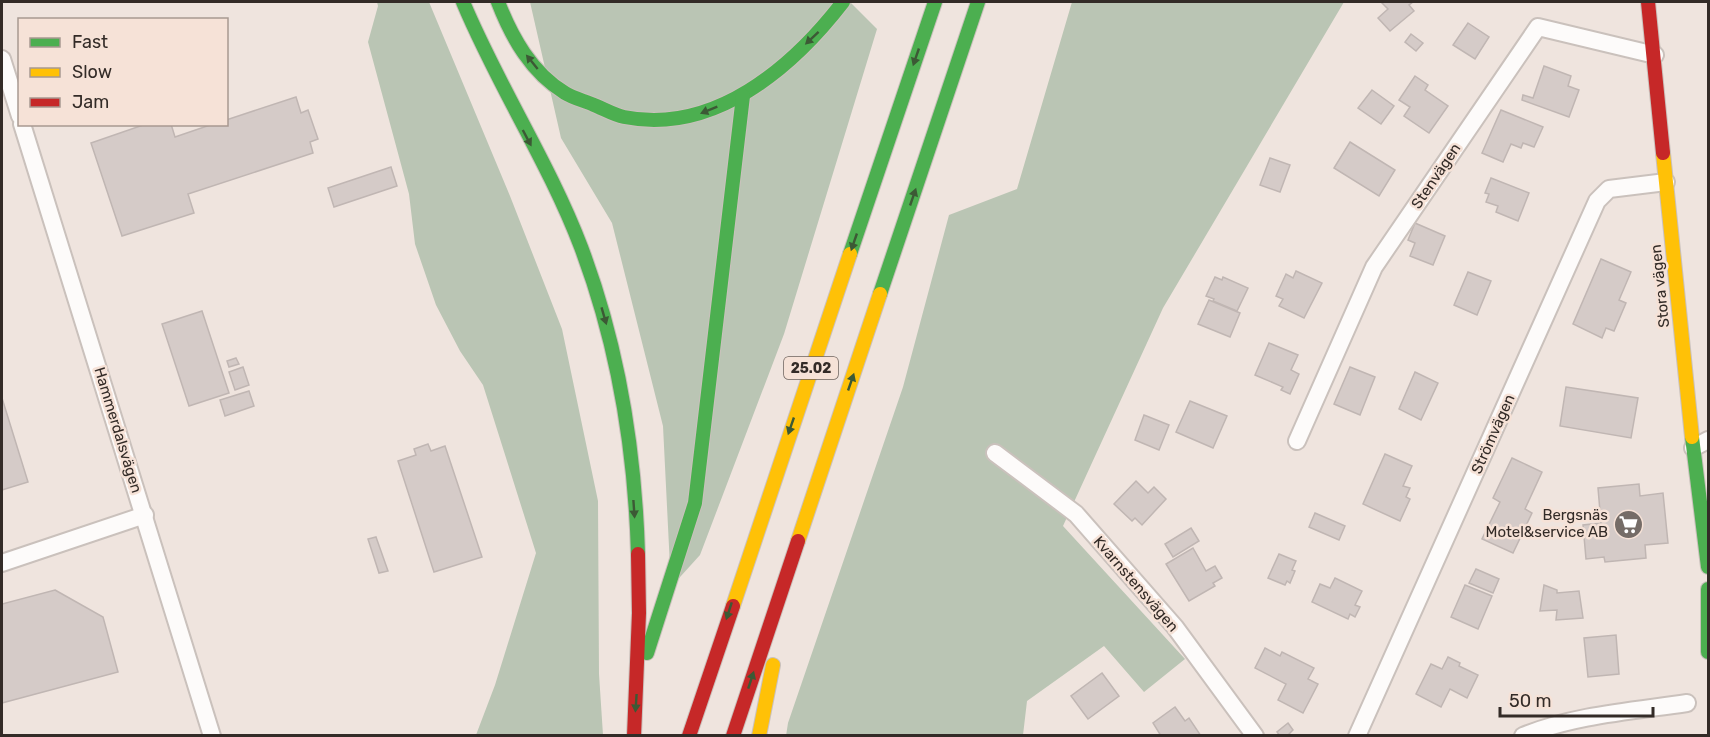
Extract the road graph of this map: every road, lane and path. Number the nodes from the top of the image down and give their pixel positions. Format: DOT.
graph roads {
  1 [pos="463,2"];
  2 [pos="498,2"];
  3 [pos="843,2"];
  4 [pos="935,2"];
  5 [pos="978,2"];
  6 [pos="1648,2"];
  7 [pos="1655,55"];
  8 [pos="2,59"];
  9 [pos="743,96"];
  10 [pos="18,110"];
  11 [pos="23,126"];
  12 [pos="1666,182"];
  13 [pos="1297,441"];
  14 [pos="1708,441"];
  15 [pos="1693,448"];
  16 [pos="995,453"];
  17 [pos="145,515"];
  18 [pos="798,538"];
  19 [pos="2,563"];
  20 [pos="1708,567"];
  21 [pos="1708,589"];
  22 [pos="1708,652"];
  23 [pos="638,681"];
  24 [pos="1687,703"];
  25 [pos="212,735"];
  26 [pos="634,735"];
  27 [pos="689,735"];
  28 [pos="733,735"];
  29 [pos="759,735"];
  30 [pos="1255,735"];
  31 [pos="1357,735"];
  32 [pos="1523,735"];
  1 -- 23 [label="main road, one-way"];
  9 -- 2 [label="main road, one-way"];
  3 -- 9 [label="main road, one-way"];
  4 -- 27 [label="main road, 25.02, one-way"];
  18 -- 5 [label="main road, 25.02, one-way"];
  6 -- 7 [label="main road, Stora vägen"];
  7 -- 12 [label="main road, Stora vägen"];
  7 -- 13 [label="street, Stenvägen"];
  8 -- 10 [label="street"];
  9 -- 23 [label="main road"];
  11 -- 17 [label="street, Hammerdalsvägen"];
  12 -- 15 [label="main road, Stora vägen"];
  12 -- 31 [label="street, Strömvägen"];
  14 -- 15 [label="street"];
  15 -- 20 [label="main road, Stora vägen"];
  16 -- 30 [label="street, Kvarnstensvägen"];
  17 -- 19 [label="street"];
  17 -- 25 [label="street, Hammerdalsvägen"];
  28 -- 18 [label="main road, 25.02, one-way"];
  18 -- 29 [label="main road"];
  21 -- 22 [label="main road"];
  23 -- 26 [label="main road, one-way"];
  24 -- 32 [label="street"];
}
